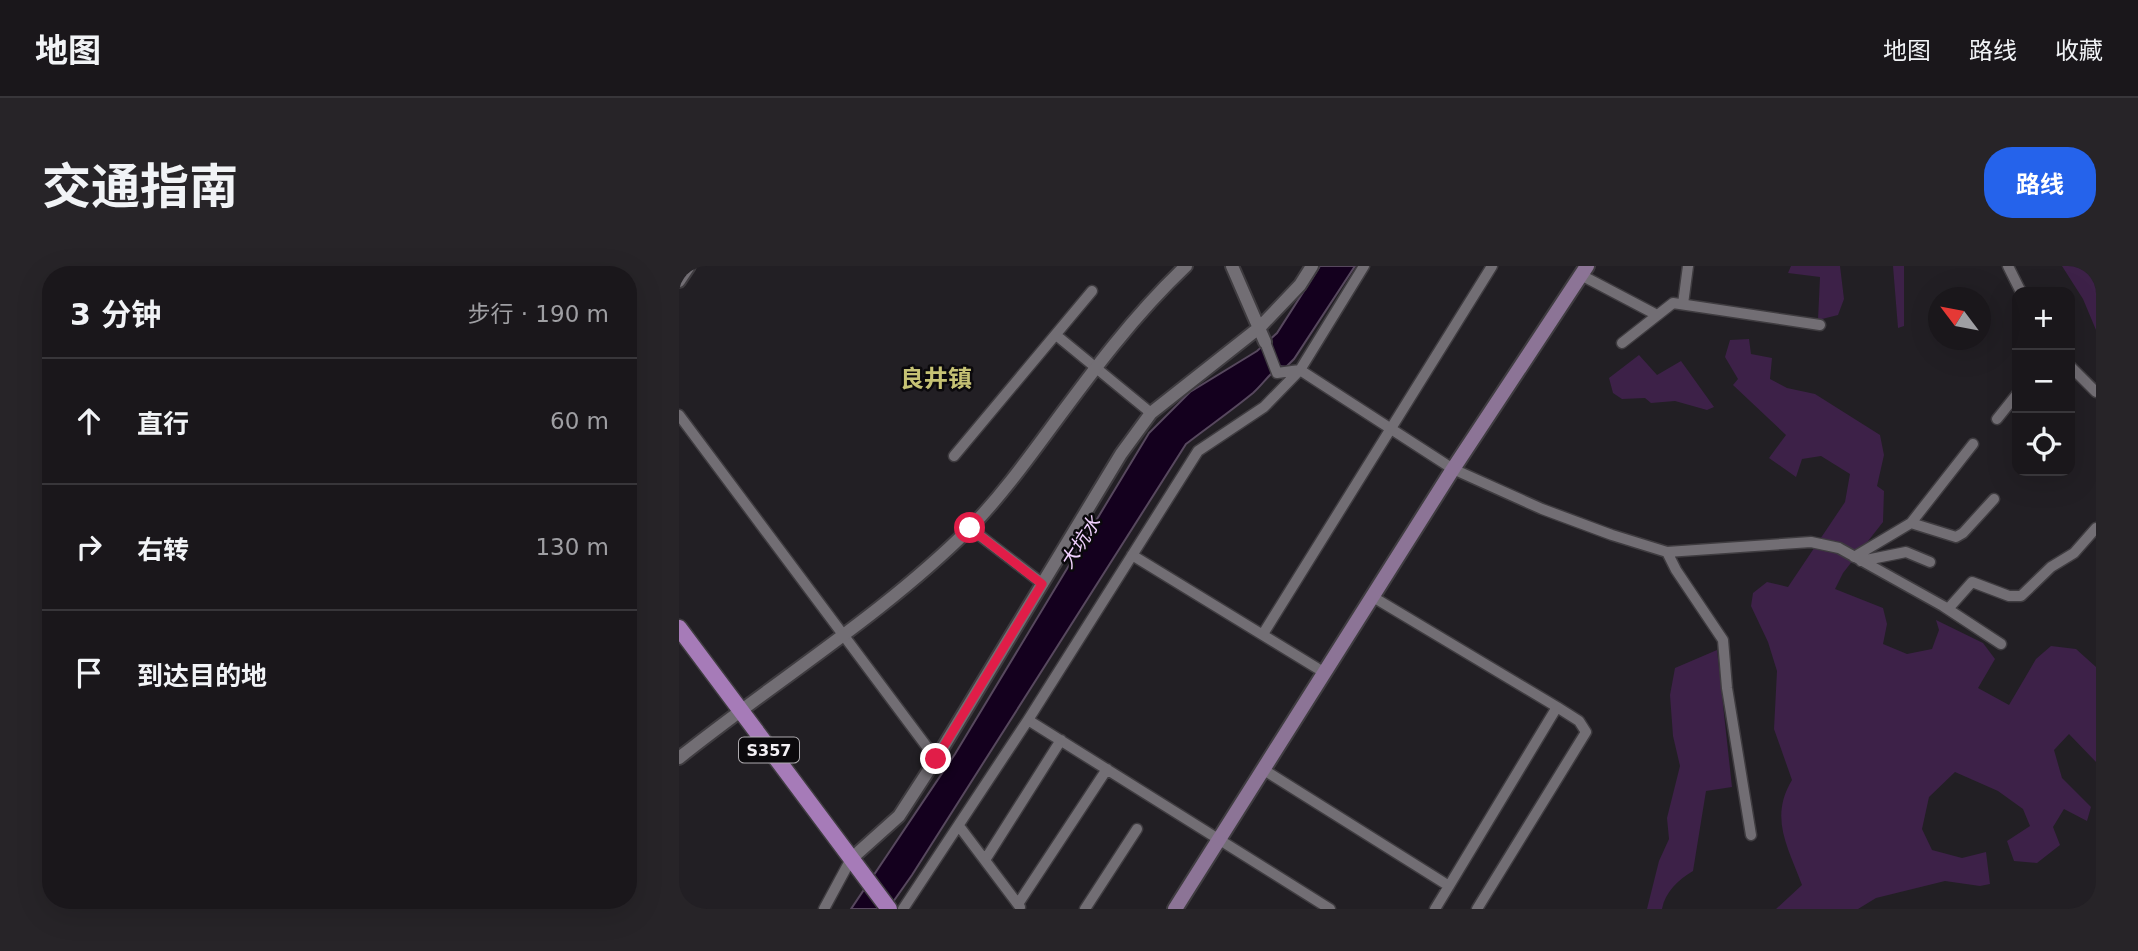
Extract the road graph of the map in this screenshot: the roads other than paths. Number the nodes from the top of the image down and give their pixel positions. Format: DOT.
graph roads {
  1 [pos="689,266"];
  2 [pos="1186,266"];
  3 [pos="1232,266"];
  4 [pos="1312,266"];
  5 [pos="1364,266"];
  6 [pos="1492,266"];
  7 [pos="1688,266"];
  8 [pos="2008,266"];
  9 [pos="1584,270"];
  10 [pos="679,281"];
  11 [pos="2018,287"];
  12 [pos="1092,291"];
  13 [pos="1682,304"];
  14 [pos="1657,315"];
  15 [pos="1820,325"];
  16 [pos="1260,327"];
  17 [pos="1056,335"];
  18 [pos="1265,342"];
  19 [pos="1622,343"];
  20 [pos="1096,367"];
  21 [pos="1300,370"];
  22 [pos="2075,371"];
  23 [pos="2096,392"];
  24 [pos="2012,400"];
  25 [pos="1151,413"];
  26 [pos="679,415"];
  27 [pos="1997,419"];
  28 [pos="1392,429"];
  29 [pos="1973,444"];
  30 [pos="954,456"];
  31 [pos="1453,469"];
  32 [pos="1994,499"];
  33 [pos="1911,523"];
  34 [pos="970,528"];
  35 [pos="2096,528"];
  36 [pos="1667,552"];
  37 [pos="1132,555"];
  38 [pos="1858,559"];
  39 [pos="1930,562"];
  40 [pos="1042,584"];
  41 [pos="1373,597"];
  42 [pos="1948,609"];
  43 [pos="679,628"];
  44 [pos="844,634"];
  45 [pos="1263,634"];
  46 [pos="2001,644"];
  47 [pos="1325,673"];
  48 [pos="1557,707"];
  49 [pos="739,710"];
  50 [pos="1028,720"];
  51 [pos="1061,740"];
  52 [pos="679,758"];
  53 [pos="936,759"];
  54 [pos="1107,769"];
  55 [pos="1264,770"];
  56 [pos="959,826"];
  57 [pos="1137,829"];
  58 [pos="1751,835"];
  59 [pos="1220,840"];
  60 [pos="985,860"];
  61 [pos="855,865"];
  62 [pos="1448,886"];
  63 [pos="1020,906"];
  64 [pos="824,909"];
  65 [pos="889,909"];
  66 [pos="904,909"];
  67 [pos="1085,909"];
  68 [pos="1175,909"];
  69 [pos="1330,909"];
  70 [pos="1435,909"];
  71 [pos="1477,909"];
  1 -- 10 [label="street"];
  2 -- 20 [label="street"];
  3 -- 16 [label="street"];
  4 -- 16 [label="street"];
  5 -- 21 [label="street"];
  6 -- 28 [label="street"];
  7 -- 13 [label="street"];
  8 -- 11 [label="street"];
  9 -- 14 [label="street"];
  9 -- 31 [label="main road"];
  12 -- 17 [label="street"];
  13 -- 14 [label="street"];
  13 -- 15 [label="street"];
  14 -- 19 [label="street"];
  16 -- 18 [label="street"];
  16 -- 25 [label="street"];
  17 -- 20 [label="street"];
  17 -- 30 [label="street"];
  18 -- 21 [label="street"];
  20 -- 25 [label="street"];
  20 -- 34 [label="street"];
  21 -- 28 [label="street"];
  21 -- 37 [label="street"];
  22 -- 23 [label="street"];
  24 -- 27 [label="street"];
  25 -- 40 [label="street"];
  26 -- 44 [label="street"];
  28 -- 31 [label="street"];
  28 -- 45 [label="street"];
  29 -- 33 [label="street"];
  31 -- 36 [label="street"];
  31 -- 41 [label="main road"];
  32 -- 33 [label="street"];
  33 -- 38 [label="street"];
  34 -- 40 [label="street"];
  34 -- 44 [label="street"];
  35 -- 42 [label="street"];
  36 -- 38 [label="street"];
  36 -- 58 [label="street"];
  37 -- 45 [label="street"];
  37 -- 50 [label="street"];
  38 -- 39 [label="street"];
  38 -- 42 [label="street"];
  40 -- 53 [label="street"];
  41 -- 47 [label="main road"];
  41 -- 48 [label="street"];
  42 -- 46 [label="street"];
  43 -- 49 [label="main road, S357"];
  44 -- 49 [label="street"];
  44 -- 53 [label="street"];
  45 -- 47 [label="street"];
  47 -- 55 [label="main road"];
  48 -- 62 [label="street"];
  48 -- 71 [label="street"];
  49 -- 52 [label="street"];
  49 -- 61 [label="main road, S357"];
  50 -- 51 [label="street"];
  50 -- 56 [label="street"];
  51 -- 54 [label="street"];
  51 -- 60 [label="street"];
  53 -- 61 [label="street"];
  54 -- 59 [label="street"];
  54 -- 63 [label="street"];
  55 -- 59 [label="main road"];
  55 -- 62 [label="street"];
  56 -- 60 [label="street"];
  56 -- 66 [label="street"];
  57 -- 67 [label="street"];
  59 -- 68 [label="main road"];
  59 -- 69 [label="street"];
  60 -- 63 [label="street"];
  61 -- 64 [label="street"];
  61 -- 65 [label="main road, S357"];
  62 -- 70 [label="street"];
}
